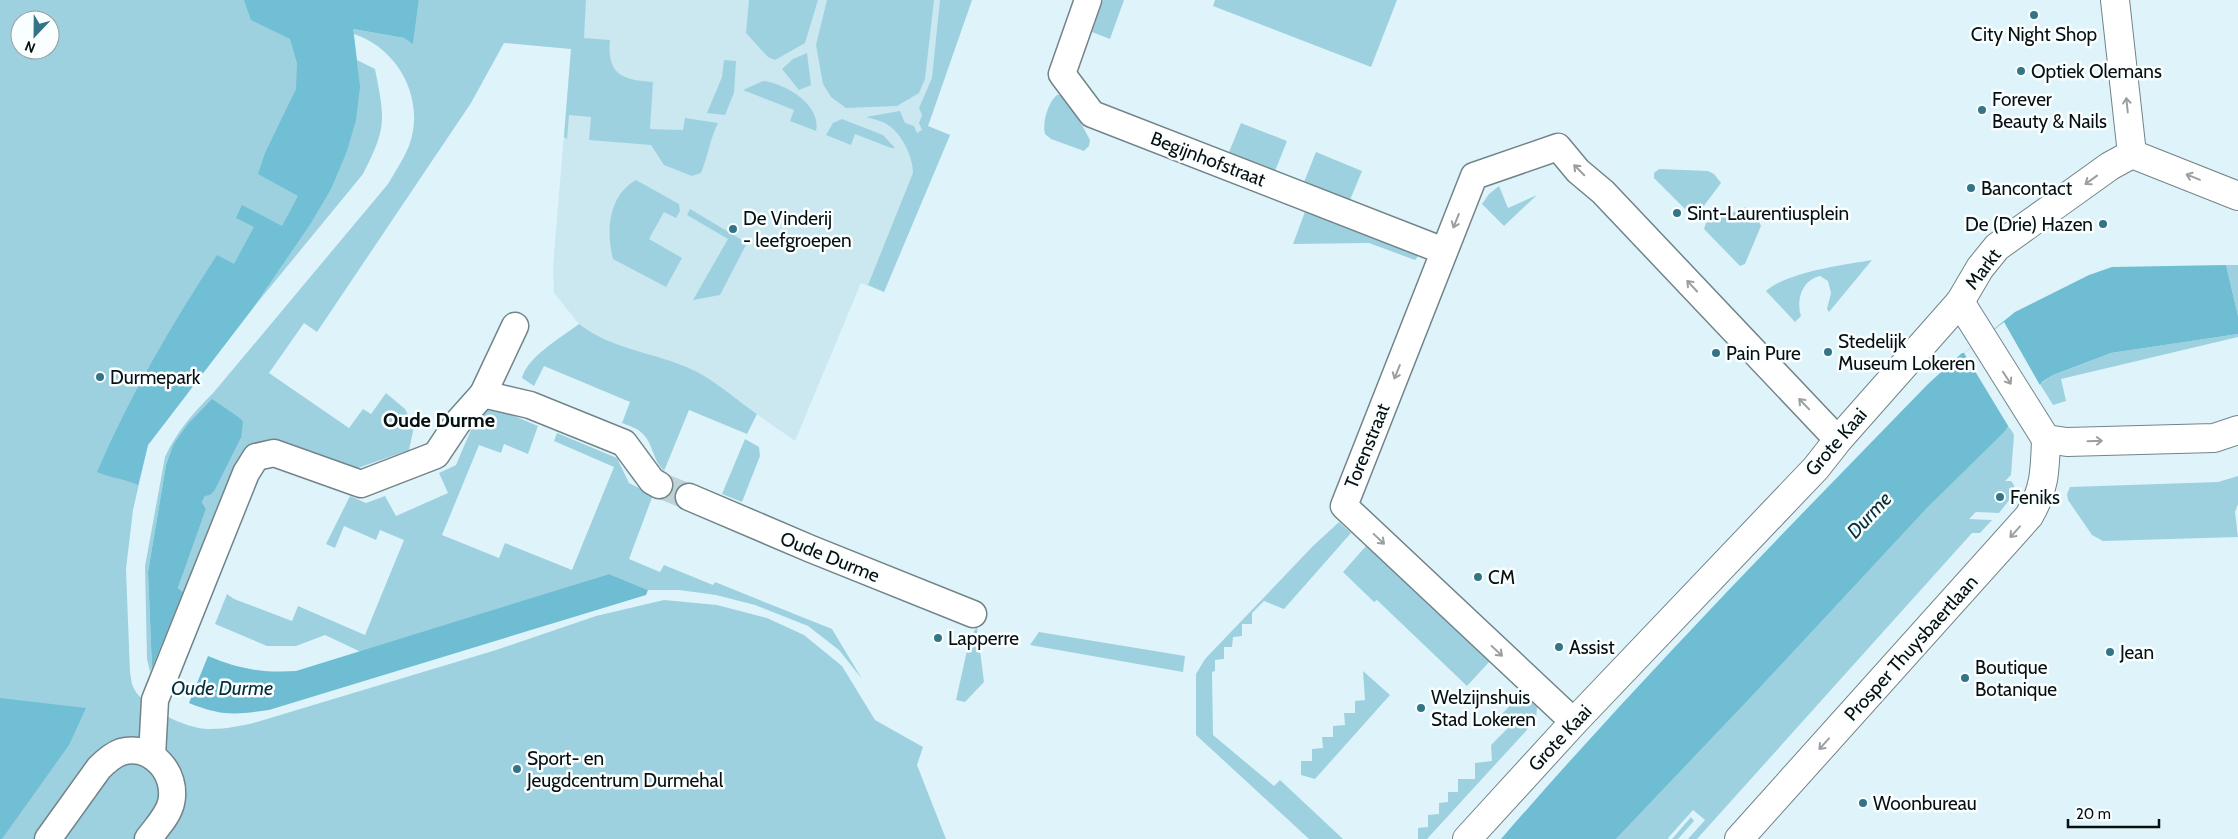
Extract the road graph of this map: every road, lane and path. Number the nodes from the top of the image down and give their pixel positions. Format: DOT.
graph roads {
  1 [pos="1088,0"];
  2 [pos="2115,0"];
  3 [pos="2132,154"];
  4 [pos="2238,196"];
  5 [pos="1444,251"];
  6 [pos="1960,302"];
  7 [pos="515,326"];
  8 [pos="483,394"];
  9 [pos="2039,428"];
  10 [pos="2238,430"];
  11 [pos="1838,440"];
  12 [pos="659,485"];
  13 [pos="689,497"];
  14 [pos="973,614"];
  15 [pos="1574,722"];
  16 [pos="152,756"];
  17 [pos="48,839"];
  18 [pos="148,839"];
  19 [pos="1467,839"];
  20 [pos="1739,839"];
  1 -- 5 [label="street, Begijnhofstraat"];
  3 -- 2 [label="street, one-way"];
  4 -- 3 [label="street, one-way"];
  3 -- 6 [label="street, Markt, one-way"];
  11 -- 5 [label="street, Torenstraat, one-way"];
  5 -- 15 [label="street, Torenstraat, one-way"];
  6 -- 9 [label="street, one-way"];
  6 -- 11 [label="street, Grote Kaai"];
  7 -- 8 [label="street"];
  8 -- 12 [label="street"];
  8 -- 16 [label="street"];
  9 -- 10 [label="street, one-way"];
  9 -- 20 [label="street, Prosper Thuysbaertlaan, one-way"];
  11 -- 15 [label="street, Grote Kaai"];
  13 -- 14 [label="street, Oude Durme"];
  15 -- 19 [label="street, Grote Kaai"];
  16 -- 17 [label="street"];
  16 -- 18 [label="street"];
}
